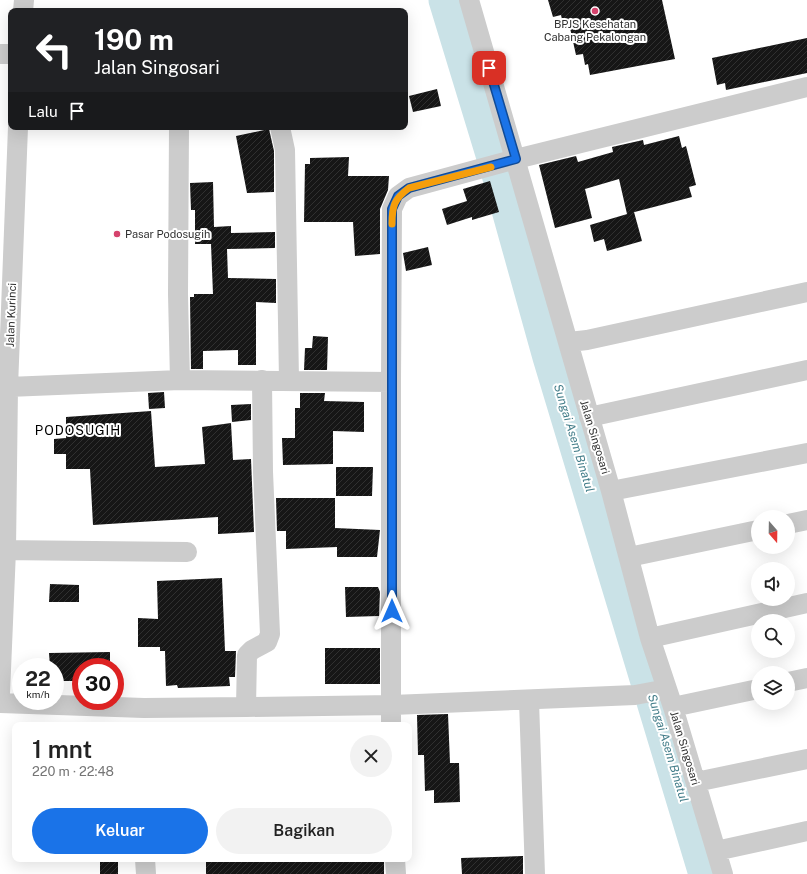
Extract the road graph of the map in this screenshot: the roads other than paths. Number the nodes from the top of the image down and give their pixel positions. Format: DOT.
graph roads {
  1 [pos="475,2"];
  2 [pos="807,87"];
  3 [pos="18,130"];
  4 [pos="179,130"];
  5 [pos="281,130"];
  6 [pos="513,160"];
  7 [pos="7,230"];
  8 [pos="807,292"];
  9 [pos="569,342"];
  10 [pos="807,370"];
  11 [pos="180,380"];
  12 [pos="262,380"];
  13 [pos="289,380"];
  14 [pos="391,382"];
  15 [pos="8,387"];
  16 [pos="4,417"];
  17 [pos="589,417"];
  18 [pos="807,453"];
  19 [pos="611,491"];
  20 [pos="807,520"];
  21 [pos="795,523"];
  22 [pos="751,531"];
  23 [pos="3,550"];
  24 [pos="187,552"];
  25 [pos="629,557"];
  26 [pos="807,604"];
  27 [pos="650,638"];
  28 [pos="807,678"];
  29 [pos="795,681"];
  30 [pos="751,690"];
  31 [pos="0,694"];
  32 [pos="665,696"];
  33 [pos="529,701"];
  34 [pos="0,703"];
  35 [pos="392,705"];
  36 [pos="246,707"];
  37 [pos="144,717"];
  38 [pos="391,722"];
  39 [pos="807,759"];
  40 [pos="696,782"];
  41 [pos="807,831"];
  42 [pos="716,851"];
  43 [pos="145,862"];
  44 [pos="395,862"];
  45 [pos="146,874"];
  46 [pos="396,874"];
  47 [pos="535,874"];
  48 [pos="723,874"];
  1 -- 6 [label="street, Jalan Singosari"];
  2 -- 6 [label="street"];
  3 -- 7 [label="street, Jalan Kurinci"];
  4 -- 11 [label="street"];
  5 -- 13 [label="street"];
  6 -- 9 [label="street, Jalan Singosari"];
  6 -- 14 [label="street"];
  7 -- 15 [label="street, Jalan Kurinci"];
  8 -- 9 [label="street"];
  9 -- 17 [label="street, Jalan Singosari"];
  10 -- 17 [label="street"];
  11 -- 12 [label="street"];
  11 -- 15 [label="street"];
  12 -- 13 [label="street"];
  12 -- 36 [label="street"];
  13 -- 14 [label="street"];
  14 -- 35 [label="street"];
  15 -- 16 [label="street, Jalan Kurinci"];
  16 -- 23 [label="street, Jalan Kurinci"];
  17 -- 19 [label="street, Jalan Singosari"];
  18 -- 19 [label="street"];
  19 -- 25 [label="street, Jalan Singosari"];
  20 -- 21 [label="street"];
  22 -- 25 [label="street"];
  23 -- 24 [label="street"];
  23 -- 31 [label="street, Jalan Kurinci"];
  25 -- 27 [label="street, Jalan Singosari"];
  26 -- 27 [label="street"];
  27 -- 32 [label="street, Jalan Singosari"];
  28 -- 29 [label="street"];
  30 -- 32 [label="street"];
  32 -- 33 [label="street"];
  32 -- 40 [label="street, Jalan Singosari"];
  33 -- 35 [label="street"];
  33 -- 47 [label="street"];
  34 -- 37 [label="street"];
  35 -- 36 [label="street"];
  35 -- 38 [label="street"];
  36 -- 37 [label="street"];
  39 -- 40 [label="street"];
  40 -- 42 [label="street, Jalan Singosari"];
  41 -- 42 [label="street"];
  42 -- 48 [label="street, Jalan Singosari"];
  43 -- 45 [label="street"];
  44 -- 46 [label="street"];
}
